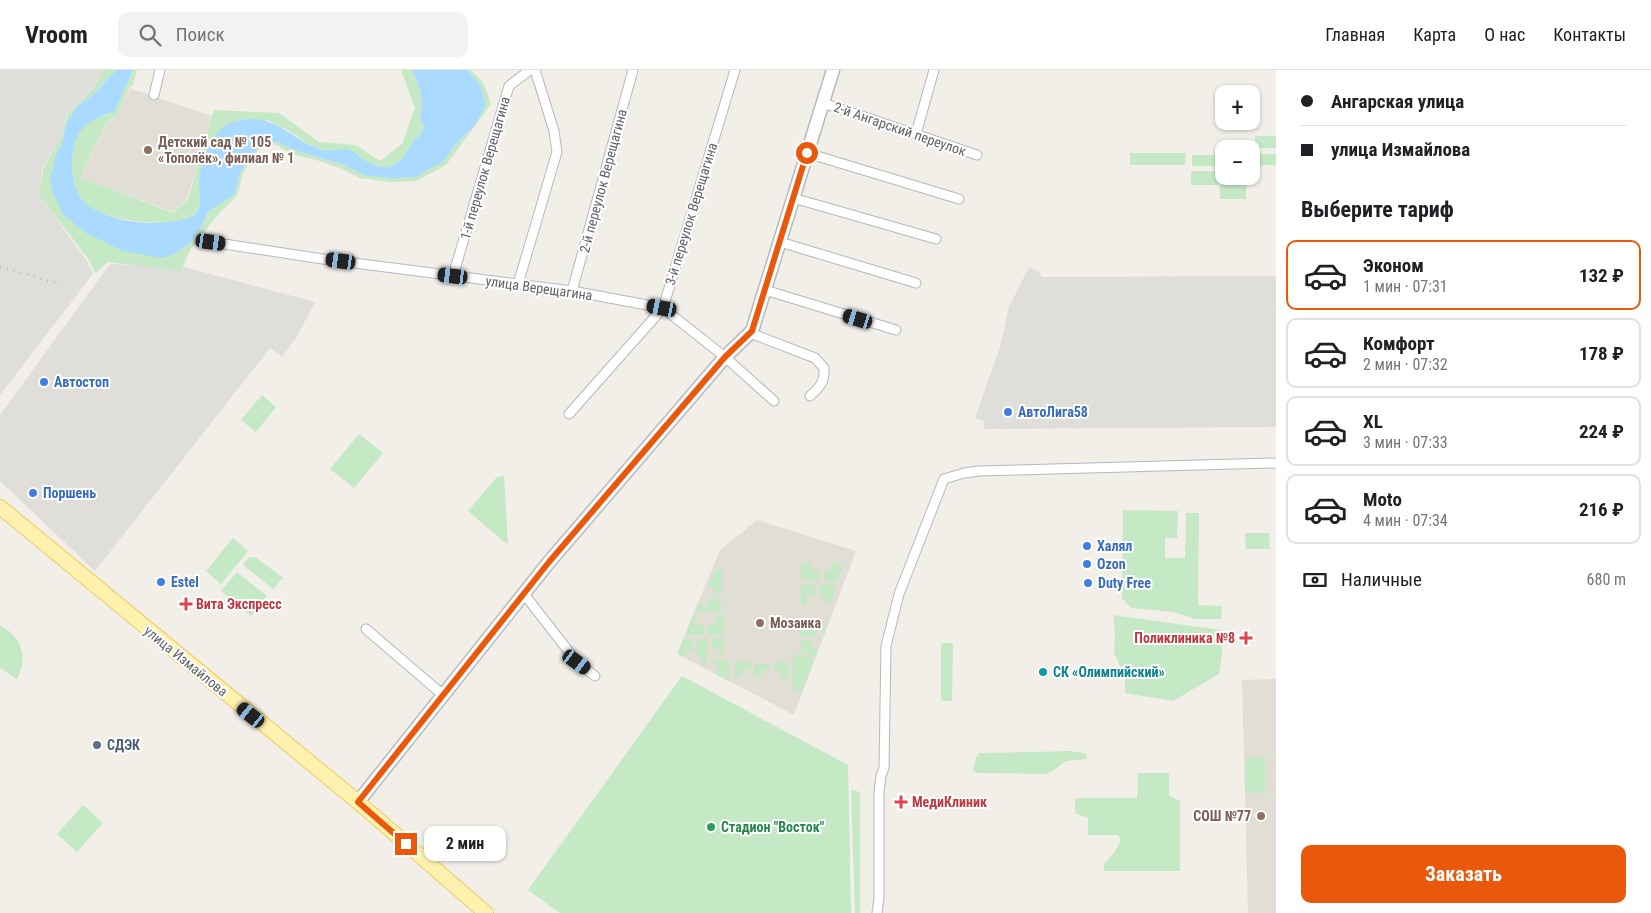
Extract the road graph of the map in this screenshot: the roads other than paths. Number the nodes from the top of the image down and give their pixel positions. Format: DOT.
graph roads {
  1 [pos="160,70"];
  2 [pos="530,70"];
  3 [pos="535,70"];
  4 [pos="633,70"];
  5 [pos="735,70"];
  6 [pos="833,70"];
  7 [pos="934,70"];
  8 [pos="154,94"];
  9 [pos="823,103"];
  10 [pos="916,134"];
  11 [pos="807,153"];
  12 [pos="977,155"];
  13 [pos="793,198"];
  14 [pos="959,199"];
  15 [pos="936,240"];
  16 [pos="211,242"];
  17 [pos="780,242"];
  18 [pos="453,276"];
  19 [pos="916,283"];
  20 [pos="518,284"];
  21 [pos="765,290"];
  22 [pos="572,291"];
  23 [pos="662,308"];
  24 [pos="896,330"];
  25 [pos="750,332"];
  26 [pos="725,357"];
  27 [pos="810,396"];
  28 [pos="774,402"];
  29 [pos="570,414"];
  30 [pos="1276,463"];
  31 [pos="0,506"];
  32 [pos="524,594"];
  33 [pos="366,629"];
  34 [pos="595,676"];
  35 [pos="443,695"];
  36 [pos="358,802"];
  37 [pos="486,913"];
  38 [pos="877,913"];
  1 -- 8 [label="street"];
  2 -- 18 [label="street, 1-й переулок Верещагина"];
  3 -- 20 [label="street"];
  4 -- 22 [label="street, 2-й переулок Верещагина"];
  5 -- 23 [label="street, 3-й переулок Верещагина"];
  6 -- 9 [label="street"];
  7 -- 10 [label="street"];
  9 -- 10 [label="street, 2-й Ангарский переулок"];
  9 -- 11 [label="street"];
  10 -- 12 [label="street, 2-й Ангарский переулок"];
  11 -- 13 [label="street"];
  11 -- 14 [label="street"];
  13 -- 15 [label="street"];
  13 -- 17 [label="street"];
  16 -- 18 [label="street, улица Верещагина"];
  17 -- 19 [label="street"];
  17 -- 21 [label="street"];
  18 -- 20 [label="street, улица Верещагина"];
  20 -- 22 [label="street, улица Верещагина"];
  21 -- 24 [label="street"];
  21 -- 25 [label="street"];
  22 -- 23 [label="street, улица Верещагина"];
  23 -- 26 [label="street, улица Верещагина"];
  23 -- 29 [label="street, 3-й переулок Верещагина"];
  25 -- 26 [label="street"];
  25 -- 27 [label="street"];
  26 -- 28 [label="street, улица Верещагина"];
  26 -- 32 [label="street"];
  30 -- 38 [label="street"];
  31 -- 36 [label="main road, улица Измайлова"];
  32 -- 34 [label="street"];
  32 -- 35 [label="street"];
  33 -- 35 [label="street"];
  35 -- 36 [label="street"];
  36 -- 37 [label="main road, улица Измайлова"];
}
